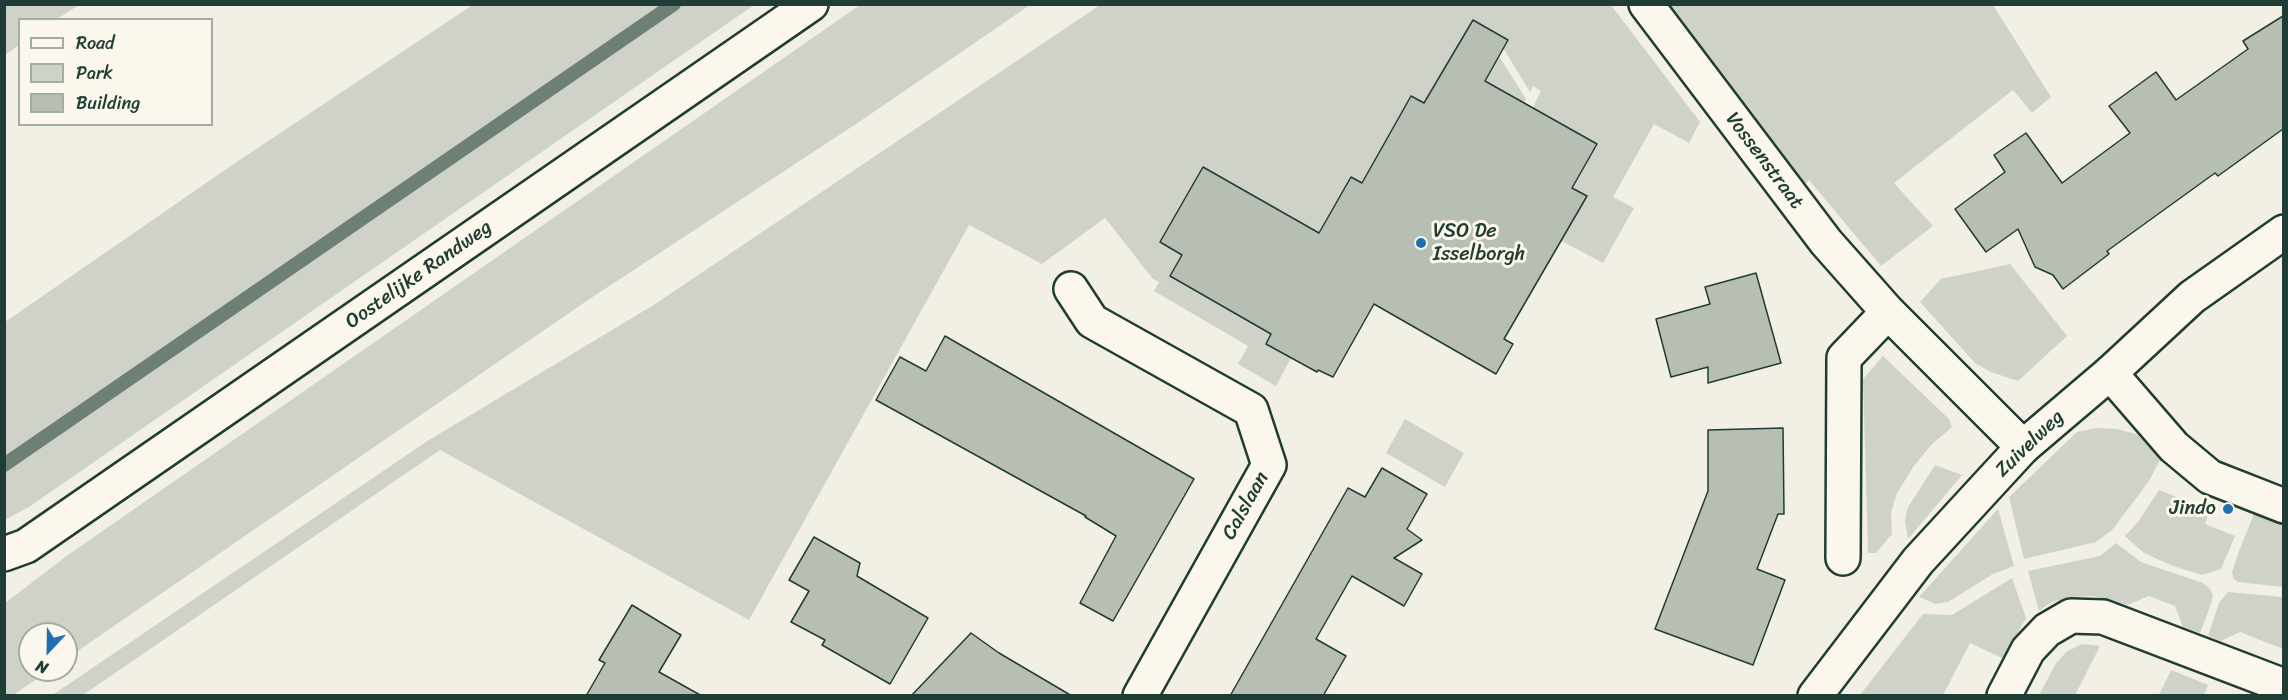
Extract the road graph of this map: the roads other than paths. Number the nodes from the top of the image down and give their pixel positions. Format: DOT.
graph roads {
  1 [pos="811,4"];
  2 [pos="1646,4"];
  3 [pos="2283,232"];
  4 [pos="1071,289"];
  5 [pos="1888,312"];
  6 [pos="2110,373"];
  7 [pos="2023,447"];
  8 [pos="2283,506"];
  9 [pos="15,550"];
  10 [pos="1843,558"];
  11 [pos="4,574"];
  12 [pos="2283,686"];
  13 [pos="1140,696"];
  14 [pos="1815,696"];
  15 [pos="2004,696"];
  1 -- 9 [label="street, Oostelijke Randweg"];
  2 -- 5 [label="street, Vossenstraat"];
  3 -- 6 [label="street, Zuivelweg"];
  4 -- 13 [label="street, Calslaan"];
  5 -- 7 [label="street, Vossenstraat"];
  5 -- 10 [label="street"];
  6 -- 7 [label="street, Zuivelweg"];
  6 -- 8 [label="street"];
  7 -- 14 [label="street, Zuivelweg"];
  9 -- 11 [label="street, Oostelijke Randweg"];
  12 -- 15 [label="street"];
}
